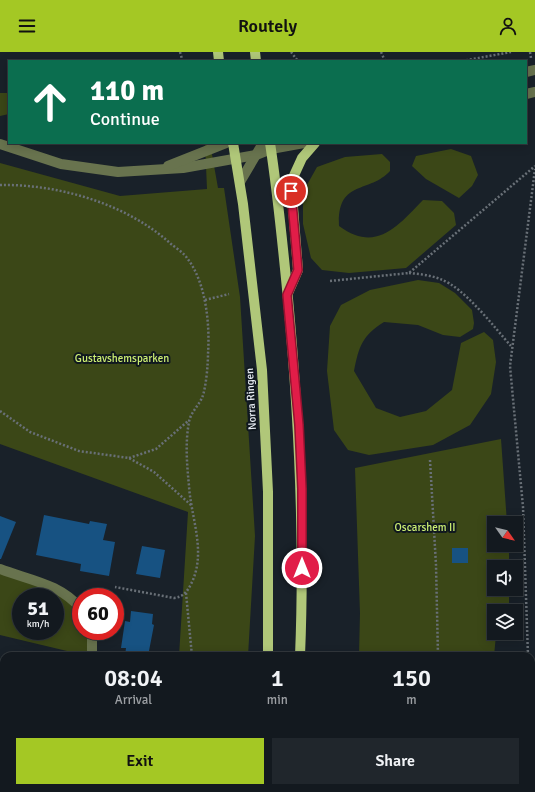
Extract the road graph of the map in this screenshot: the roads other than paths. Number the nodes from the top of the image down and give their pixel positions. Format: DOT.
graph roads {
  1 [pos="0,144"];
  2 [pos="223,144"];
  3 [pos="233,144"];
  4 [pos="286,144"];
  5 [pos="314,144"];
  6 [pos="267,145"];
  7 [pos="256,155"];
  8 [pos="236,158"];
  9 [pos="160,169"];
  10 [pos="240,182"];
  11 [pos="287,295"];
  12 [pos="0,570"];
  13 [pos="72,599"];
  14 [pos="92,640"];
  15 [pos="92,652"];
  16 [pos="268,652"];
  17 [pos="300,652"];
  1 -- 9 [label="street"];
  2 -- 9 [label="street"];
  3 -- 8 [label="main road, Norra Ringen"];
  4 -- 6 [label="street"];
  5 -- 11 [label="main road"];
  6 -- 7 [label="street"];
  6 -- 11 [label="main road"];
  7 -- 8 [label="street"];
  7 -- 10 [label="street"];
  8 -- 9 [label="street"];
  8 -- 10 [label="main road, Norra Ringen"];
  10 -- 16 [label="main road, Norra Ringen"];
  11 -- 17 [label="main road"];
  12 -- 13 [label="street"];
  14 -- 15 [label="street"];
}
